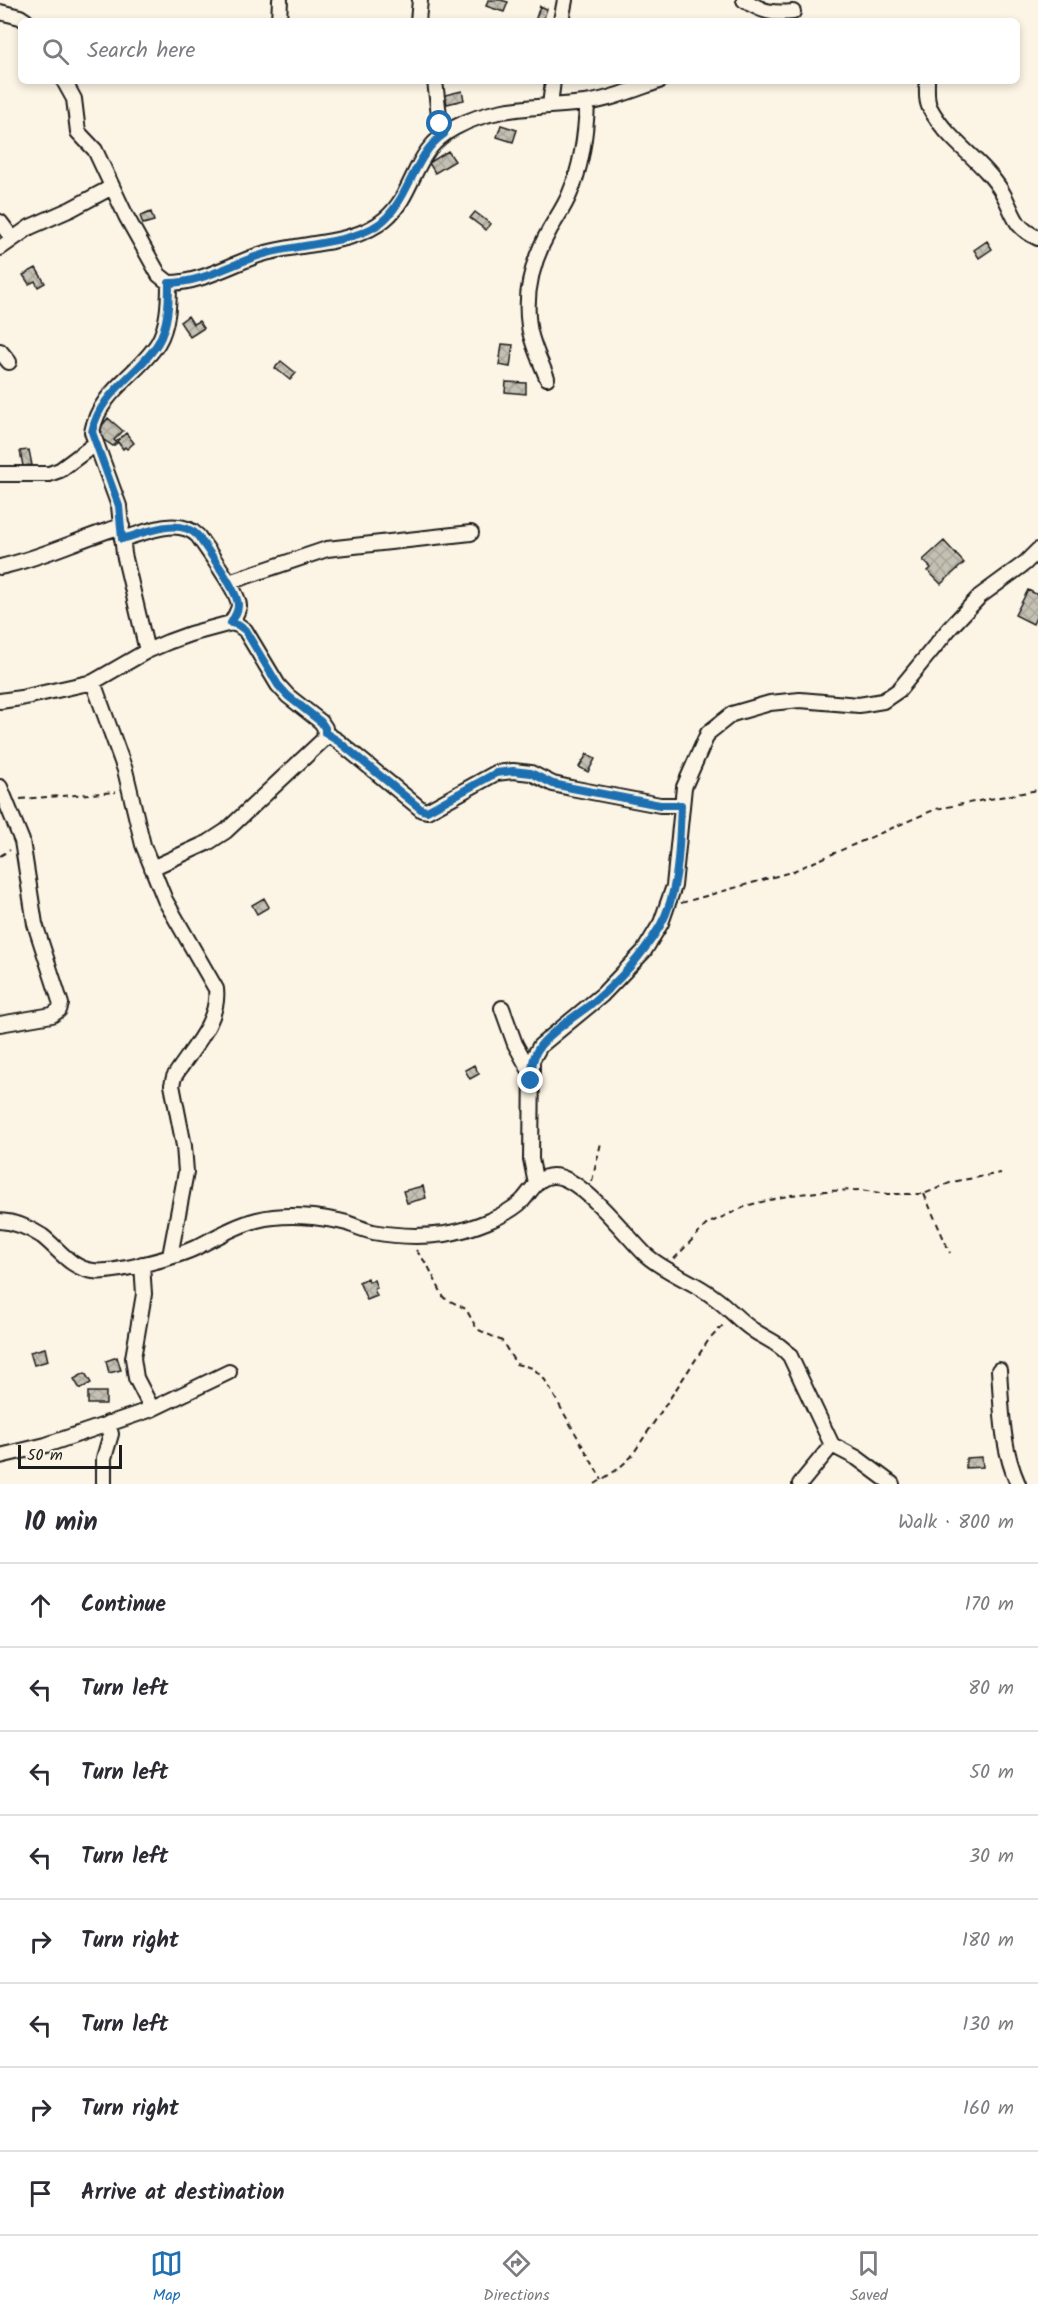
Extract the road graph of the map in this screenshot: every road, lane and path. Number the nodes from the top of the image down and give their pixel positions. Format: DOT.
graph roads {
  1 [pos="280,0"];
  2 [pos="420,0"];
  3 [pos="565,0"];
  4 [pos="744,0"];
  5 [pos="0,12"];
  6 [pos="793,14"];
  7 [pos="22,18"];
  8 [pos="279,18"];
  9 [pos="418,18"];
  10 [pos="562,18"];
  11 [pos="66,84"];
  12 [pos="435,84"];
  13 [pos="553,84"];
  14 [pos="649,84"];
  15 [pos="927,84"];
  16 [pos="587,103"];
  17 [pos="550,105"];
  18 [pos="444,134"];
  19 [pos="112,187"];
  20 [pos="0,222"];
  21 [pos="12,238"];
  22 [pos="1038,238"];
  23 [pos="0,248"];
  24 [pos="169,283"];
  25 [pos="547,378"];
  26 [pos="95,444"];
  27 [pos="0,474"];
  28 [pos="122,533"];
  29 [pos="471,533"];
  30 [pos="1038,550"];
  31 [pos="0,567"];
  32 [pos="229,582"];
  33 [pos="231,623"];
  34 [pos="147,651"];
  35 [pos="93,682"];
  36 [pos="0,701"];
  37 [pos="325,733"];
  38 [pos="129,790"];
  39 [pos="1038,790"];
  40 [pos="3,793"];
  41 [pos="681,805"];
  42 [pos="152,868"];
  43 [pos="667,907"];
  44 [pos="502,1008"];
  45 [pos="0,1024"];
  46 [pos="531,1073"];
  47 [pos="601,1143"];
  48 [pos="1001,1173"];
  49 [pos="536,1184"];
  50 [pos="924,1194"];
  51 [pos="590,1196"];
  52 [pos="0,1221"];
  53 [pos="407,1235"];
  54 [pos="950,1253"];
  55 [pos="170,1256"];
  56 [pos="142,1264"];
  57 [pos="666,1269"];
  58 [pos="732,1314"];
  59 [pos="999,1370"];
  60 [pos="228,1372"];
  61 [pos="152,1409"];
  62 [pos="108,1423"];
  63 [pos="832,1445"];
  64 [pos="0,1456"];
  65 [pos="602,1480"];
  66 [pos="104,1484"];
  67 [pos="595,1484"];
  68 [pos="800,1484"];
  69 [pos="892,1484"];
  70 [pos="1018,1484"];
  1 -- 8 [label="street"];
  2 -- 9 [label="street"];
  3 -- 10 [label="street"];
  4 -- 6 [label="street"];
  5 -- 7 [label="street"];
  11 -- 19 [label="street"];
  12 -- 18 [label="street"];
  13 -- 17 [label="street"];
  14 -- 16 [label="street"];
  15 -- 22 [label="street"];
  16 -- 17 [label="street"];
  16 -- 25 [label="street"];
  17 -- 18 [label="street"];
  18 -- 24 [label="street"];
  19 -- 21 [label="street"];
  19 -- 24 [label="street"];
  20 -- 21 [label="street"];
  21 -- 23 [label="street"];
  24 -- 26 [label="street"];
  26 -- 27 [label="street"];
  26 -- 28 [label="street"];
  28 -- 31 [label="street"];
  28 -- 32 [label="street"];
  28 -- 34 [label="street"];
  29 -- 32 [label="street"];
  30 -- 41 [label="street"];
  32 -- 33 [label="street"];
  33 -- 34 [label="street"];
  33 -- 37 [label="street"];
  34 -- 35 [label="street"];
  35 -- 36 [label="street"];
  35 -- 38 [label="street"];
  37 -- 41 [label="street"];
  37 -- 42 [label="street"];
  38 -- 40 [label="path"];
  38 -- 42 [label="street"];
  39 -- 43 [label="path"];
  40 -- 45 [label="street"];
  41 -- 43 [label="street"];
  42 -- 55 [label="street"];
  43 -- 46 [label="street"];
  44 -- 46 [label="street"];
  46 -- 49 [label="street"];
  47 -- 51 [label="path"];
  48 -- 50 [label="path"];
  49 -- 51 [label="street"];
  49 -- 53 [label="street"];
  50 -- 54 [label="path"];
  50 -- 57 [label="path"];
  51 -- 57 [label="street"];
  52 -- 56 [label="street"];
  53 -- 55 [label="street"];
  53 -- 65 [label="path"];
  55 -- 56 [label="street"];
  56 -- 61 [label="street"];
  57 -- 58 [label="street"];
  58 -- 63 [label="street"];
  58 -- 65 [label="path"];
  59 -- 70 [label="street"];
  60 -- 61 [label="street"];
  61 -- 62 [label="street"];
  62 -- 64 [label="street"];
  62 -- 66 [label="street"];
  63 -- 68 [label="street"];
  63 -- 69 [label="street"];
  65 -- 67 [label="path"];
}
